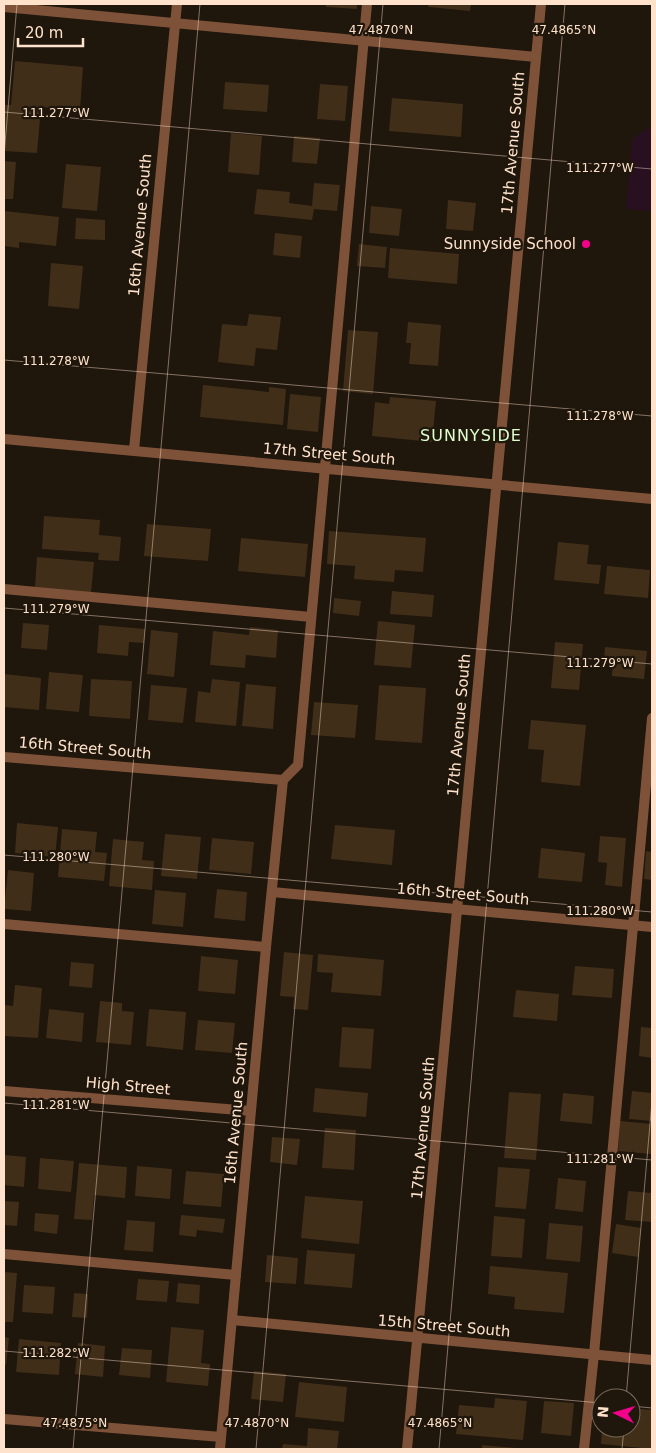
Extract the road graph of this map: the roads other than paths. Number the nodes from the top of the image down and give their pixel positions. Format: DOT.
graph roads {
  1 [pos="176,4"];
  2 [pos="368,4"];
  3 [pos="541,4"];
  4 [pos="4,7"];
  5 [pos="175,22"];
  6 [pos="364,41"];
  7 [pos="536,57"];
  8 [pos="4,439"];
  9 [pos="134,450"];
  10 [pos="325,469"];
  11 [pos="496,484"];
  12 [pos="652,499"];
  13 [pos="4,589"];
  14 [pos="311,617"];
  15 [pos="652,718"];
  16 [pos="4,757"];
  17 [pos="283,780"];
  18 [pos="272,892"];
  19 [pos="458,909"];
  20 [pos="4,924"];
  21 [pos="632,925"];
  22 [pos="652,927"];
  23 [pos="266,947"];
  24 [pos="4,1091"];
  25 [pos="251,1111"];
  26 [pos="4,1254"];
  27 [pos="236,1275"];
  28 [pos="232,1320"];
  29 [pos="418,1339"];
  30 [pos="594,1354"];
  31 [pos="652,1360"];
  32 [pos="4,1419"];
  33 [pos="221,1437"];
  34 [pos="220,1449"];
  35 [pos="407,1449"];
  36 [pos="584,1449"];
  1 -- 5 [label="street, 16th Avenue South"];
  2 -- 6 [label="street"];
  3 -- 7 [label="street, 17th Avenue South"];
  4 -- 5 [label="street"];
  5 -- 6 [label="street"];
  5 -- 9 [label="street, 16th Avenue South"];
  6 -- 7 [label="street"];
  6 -- 10 [label="street"];
  7 -- 11 [label="street, 17th Avenue South"];
  8 -- 9 [label="street, 17th Street South"];
  9 -- 10 [label="street, 17th Street South"];
  10 -- 11 [label="street, 17th Street South"];
  10 -- 14 [label="street"];
  11 -- 12 [label="street, 17th Street South"];
  11 -- 19 [label="street, 17th Avenue South"];
  13 -- 14 [label="street"];
  14 -- 17 [label="street"];
  15 -- 21 [label="street"];
  16 -- 17 [label="street, 16th Street South"];
  17 -- 18 [label="street, 16th Avenue South"];
  18 -- 19 [label="street, 16th Street South"];
  18 -- 23 [label="street, 16th Avenue South"];
  19 -- 21 [label="street, 16th Street South"];
  19 -- 29 [label="street, 17th Avenue South"];
  20 -- 23 [label="street"];
  21 -- 22 [label="street, 16th Street South"];
  21 -- 30 [label="street"];
  23 -- 25 [label="street, 16th Avenue South"];
  24 -- 25 [label="street, High Street"];
  25 -- 27 [label="street, 16th Avenue South"];
  26 -- 27 [label="street"];
  27 -- 28 [label="street, 16th Avenue South"];
  28 -- 29 [label="street, 15th Street South"];
  28 -- 33 [label="street, 16th Avenue South"];
  29 -- 30 [label="street, 15th Street South"];
  29 -- 35 [label="street, 17th Avenue South"];
  30 -- 31 [label="street, 15th Street South"];
  30 -- 36 [label="street"];
  32 -- 33 [label="street"];
  33 -- 34 [label="street, 16th Avenue South"];
}
